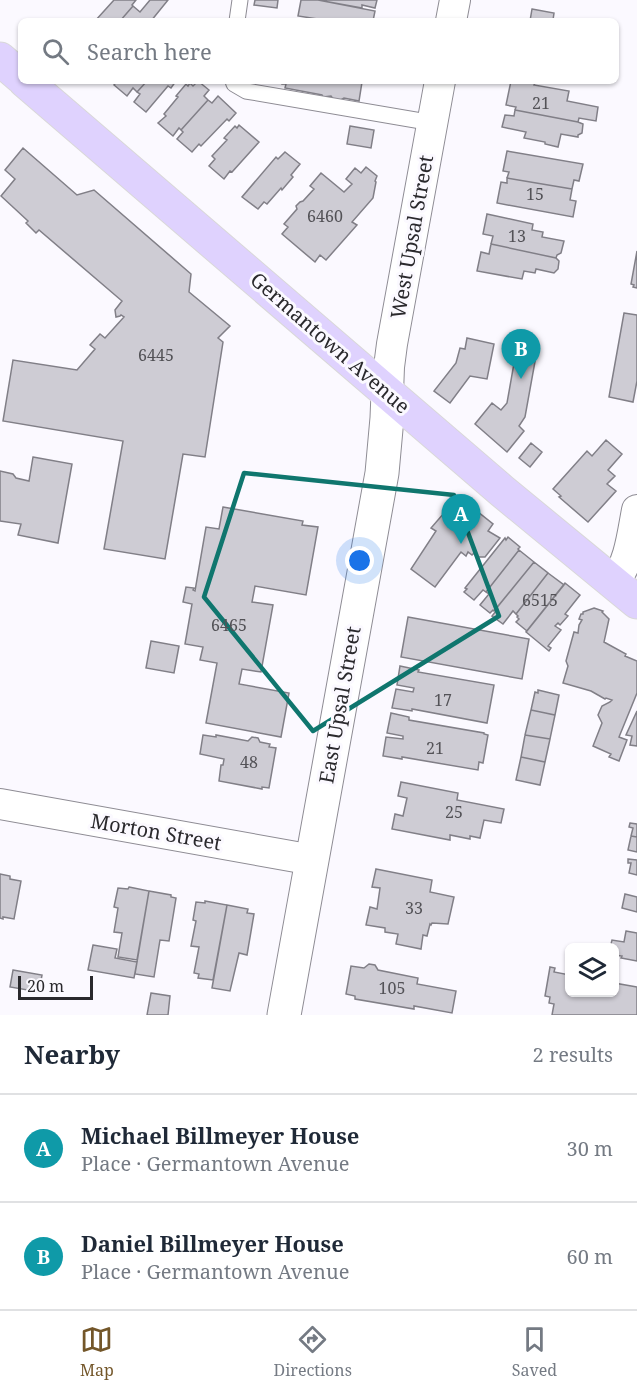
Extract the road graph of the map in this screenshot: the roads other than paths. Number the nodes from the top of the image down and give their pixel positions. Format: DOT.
graph roads {
  1 [pos="240,0"];
  2 [pos="455,0"];
  3 [pos="237,18"];
  4 [pos="452,18"];
  5 [pos="0,59"];
  6 [pos="18,74"];
  7 [pos="28,84"];
  8 [pos="234,84"];
  9 [pos="440,84"];
  10 [pos="433,123"];
  11 [pos="388,393"];
  12 [pos="637,510"];
  13 [pos="626,592"];
  14 [pos="0,804"];
  15 [pos="313,860"];
  16 [pos="284,1015"];
  1 -- 3 [label="lane"];
  2 -- 4 [label="street"];
  5 -- 6 [label="main road"];
  7 -- 11 [label="main road, Germantown Avenue"];
  8 -- 10 [label="lane"];
  9 -- 10 [label="street, West Upsal Street"];
  10 -- 11 [label="street, West Upsal Street"];
  11 -- 13 [label="main road, Germantown Avenue"];
  11 -- 15 [label="street, East Upsal Street"];
  12 -- 13 [label="street"];
  14 -- 15 [label="street, Morton Street"];
  15 -- 16 [label="street, East Upsal Street"];
}
